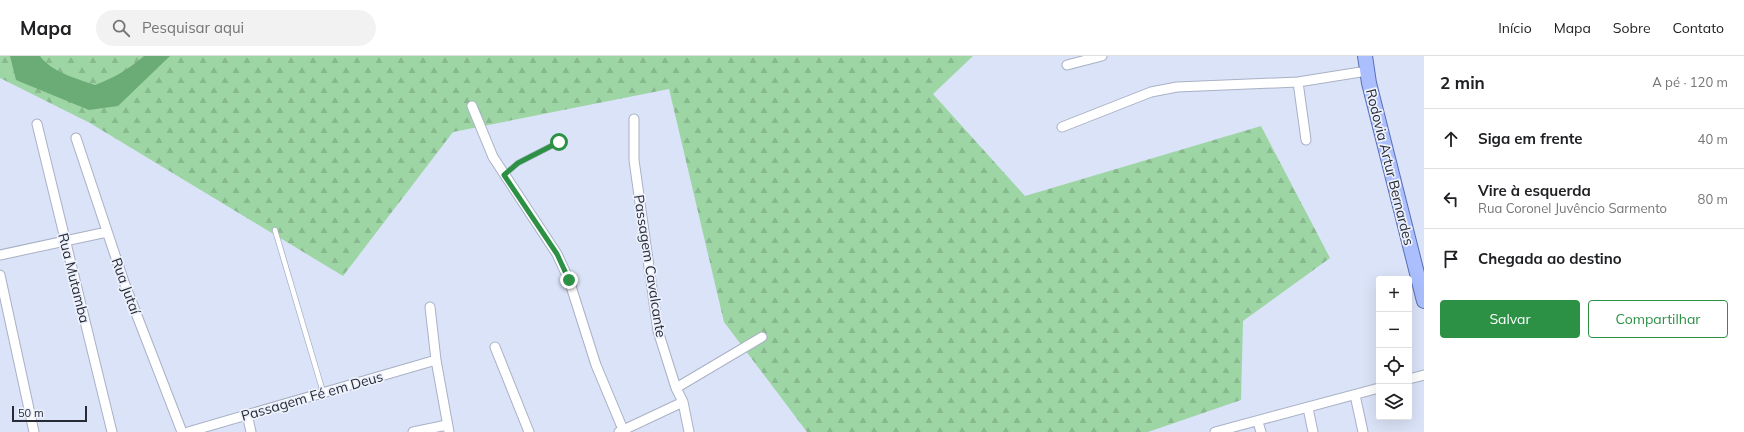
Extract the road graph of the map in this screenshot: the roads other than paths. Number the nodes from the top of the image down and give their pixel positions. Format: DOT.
graph roads {
  1 [pos="1102,56"];
  2 [pos="1365,56"];
  3 [pos="1067,65"];
  4 [pos="1367,72"];
  5 [pos="1298,82"];
  6 [pos="472,106"];
  7 [pos="634,119"];
  8 [pos="37,124"];
  9 [pos="1062,127"];
  10 [pos="76,138"];
  11 [pos="1306,140"];
  12 [pos="559,142"];
  13 [pos="504,175"];
  14 [pos="275,230"];
  15 [pos="107,232"];
  16 [pos="65,241"];
  17 [pos="0,255"];
  18 [pos="0,275"];
  19 [pos="1424,301"];
  20 [pos="430,307"];
  21 [pos="762,337"];
  22 [pos="495,347"];
  23 [pos="436,360"];
  24 [pos="1424,375"];
  25 [pos="1412,378"];
  26 [pos="676,388"];
  27 [pos="1376,389"];
  28 [pos="323,392"];
  29 [pos="1355,395"];
  30 [pos="683,402"];
  31 [pos="1308,408"];
  32 [pos="247,414"];
  33 [pos="1258,422"];
  34 [pos="448,429"];
  35 [pos="34,432"];
  36 [pos="112,432"];
  37 [pos="182,432"];
  38 [pos="188,432"];
  39 [pos="251,432"];
  40 [pos="413,432"];
  41 [pos="529,432"];
  42 [pos="622,432"];
  43 [pos="689,432"];
  44 [pos="1218,432"];
  45 [pos="1261,432"];
  46 [pos="1313,432"];
  47 [pos="1363,432"];
  1 -- 3 [label="street"];
  2 -- 4 [label="main road, Rodovia Artur Bernardes"];
  4 -- 5 [label="street"];
  4 -- 19 [label="main road, Rodovia Artur Bernardes"];
  5 -- 9 [label="street"];
  5 -- 11 [label="street"];
  6 -- 13 [label="street"];
  7 -- 26 [label="street, Passagem Cavalcante"];
  8 -- 16 [label="street, Rua Mutamba"];
  10 -- 15 [label="street, Rua Jutaí"];
  12 -- 13 [label="lane"];
  13 -- 42 [label="street"];
  14 -- 28 [label="lane"];
  15 -- 16 [label="street"];
  15 -- 37 [label="street, Rua Jutaí"];
  16 -- 17 [label="street"];
  16 -- 36 [label="street, Rua Mutamba"];
  18 -- 35 [label="street"];
  20 -- 23 [label="street"];
  21 -- 26 [label="street"];
  22 -- 41 [label="street"];
  23 -- 28 [label="street, Passagem Fé em Deus"];
  23 -- 34 [label="street"];
  24 -- 25 [label="street"];
  26 -- 30 [label="street, Passagem Cavalcante"];
  27 -- 29 [label="street"];
  28 -- 32 [label="street, Passagem Fé em Deus"];
  29 -- 31 [label="street"];
  29 -- 47 [label="street"];
  30 -- 42 [label="street"];
  30 -- 43 [label="street, Passagem Cavalcante"];
  31 -- 33 [label="street"];
  31 -- 46 [label="street"];
  32 -- 38 [label="street, Passagem Fé em Deus"];
  32 -- 39 [label="street"];
  33 -- 44 [label="street"];
  33 -- 45 [label="street"];
  34 -- 40 [label="street"];
}
